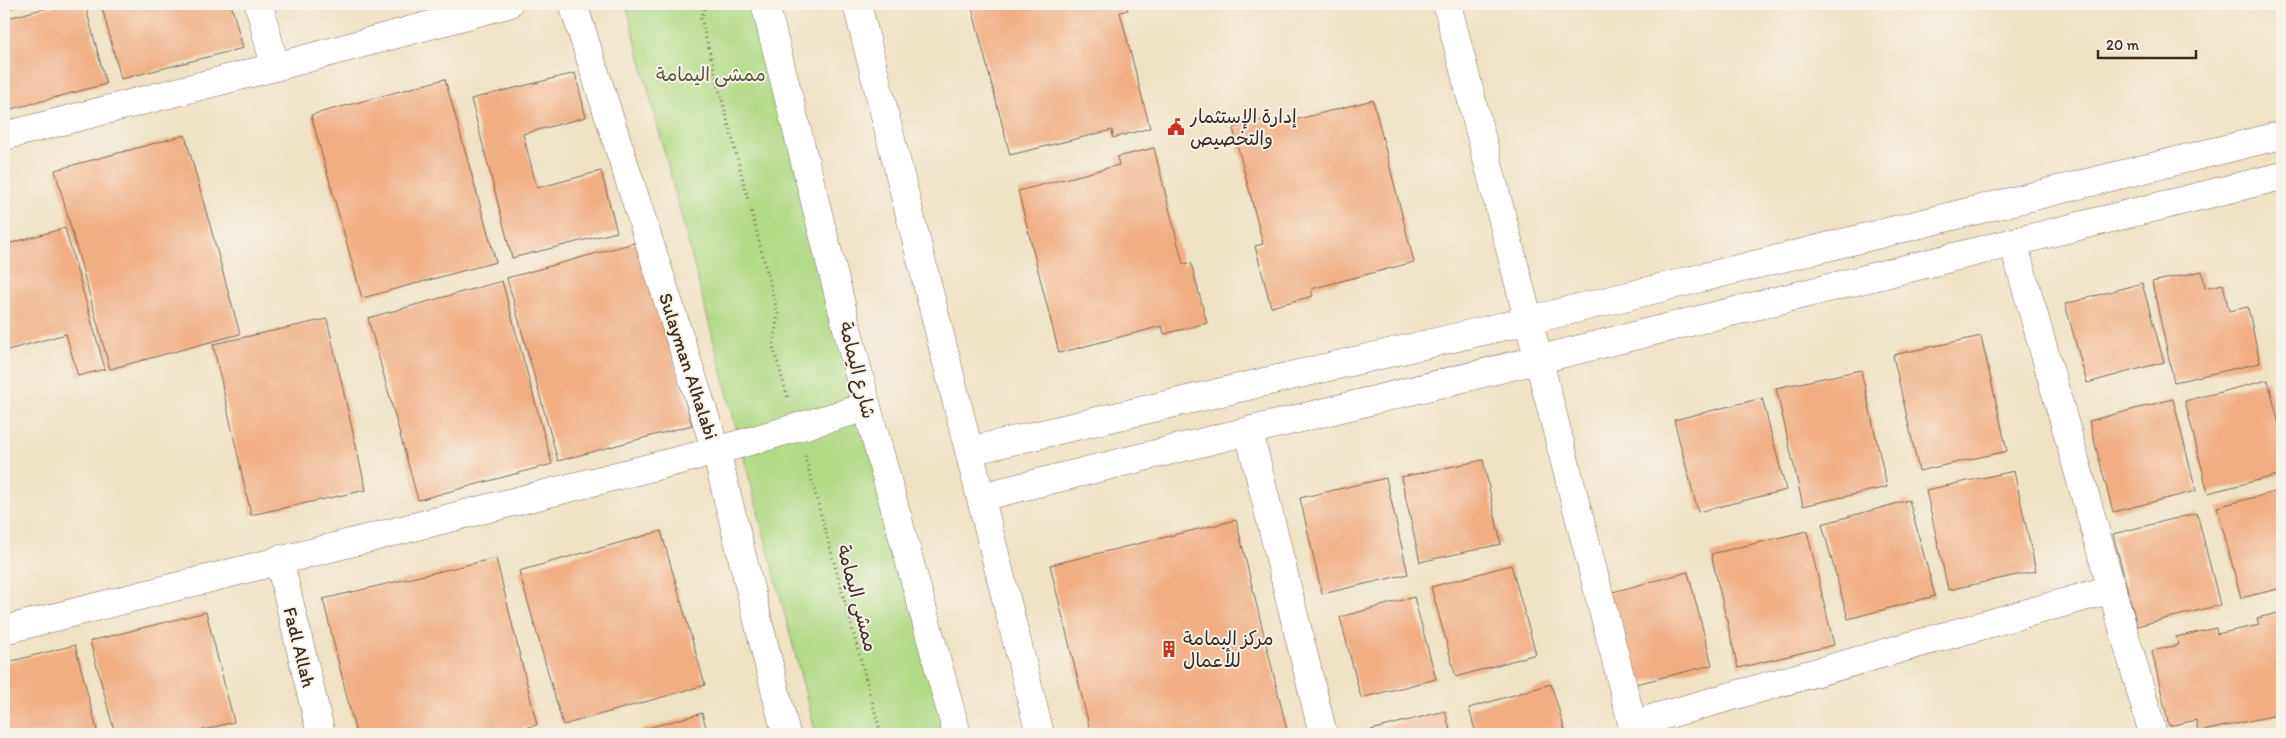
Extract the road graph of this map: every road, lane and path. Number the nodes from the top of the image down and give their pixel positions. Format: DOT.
graph roads {
  1 [pos="259,4"];
  2 [pos="508,4"];
  3 [pos="573,4"];
  4 [pos="706,4"];
  5 [pos="765,4"];
  6 [pos="857,4"];
  7 [pos="1447,4"];
  8 [pos="275,67"];
  9 [pos="2282,135"];
  10 [pos="4,136"];
  11 [pos="2282,176"];
  12 [pos="2013,242"];
  13 [pos="1530,320"];
  14 [pos="1540,359"];
  15 [pos="786,394"];
  16 [pos="867,407"];
  17 [pos="1249,432"];
  18 [pos="969,450"];
  19 [pos="716,451"];
  20 [pos="808,469"];
  21 [pos="981,497"];
  22 [pos="279,560"];
  23 [pos="2112,589"];
  24 [pos="4,630"];
  25 [pos="1634,729"];
  26 [pos="321,734"];
  27 [pos="786,734"];
  28 [pos="881,734"];
  29 [pos="957,734"];
  30 [pos="1040,734"];
  31 [pos="1324,734"];
  32 [pos="2153,734"];
  1 -- 8 [label="street"];
  2 -- 8 [label="street"];
  3 -- 19 [label="street, Sulayman Alhalabi"];
  4 -- 15 [label="path"];
  5 -- 16 [label="street, شارع اليمامة"];
  6 -- 18 [label="street"];
  7 -- 13 [label="street"];
  8 -- 10 [label="street"];
  9 -- 13 [label="street"];
  11 -- 12 [label="street"];
  12 -- 14 [label="street"];
  12 -- 23 [label="street"];
  13 -- 14 [label="street"];
  13 -- 18 [label="street"];
  14 -- 17 [label="street"];
  14 -- 25 [label="street"];
  16 -- 19 [label="street"];
  16 -- 29 [label="street, شارع اليمامة"];
  17 -- 21 [label="street"];
  17 -- 31 [label="street"];
  18 -- 21 [label="street"];
  19 -- 22 [label="street"];
  19 -- 27 [label="street, Sulayman Alhalabi"];
  20 -- 28 [label="path, ممشى اليمامة"];
  21 -- 30 [label="street"];
  22 -- 24 [label="street"];
  22 -- 26 [label="street, Fadl Allah"];
  23 -- 25 [label="street"];
  23 -- 32 [label="street"];
}
